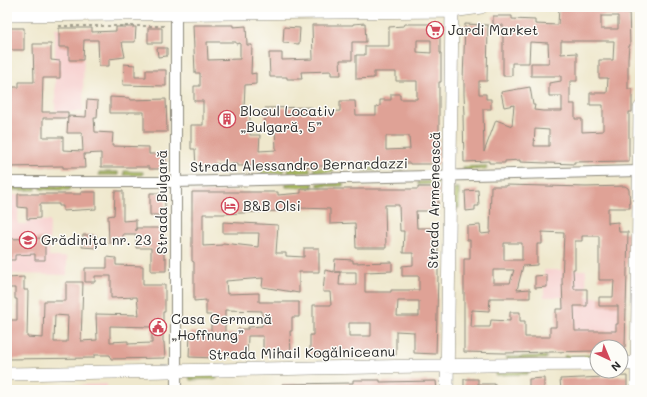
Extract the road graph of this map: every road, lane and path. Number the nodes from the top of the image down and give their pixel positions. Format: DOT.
graph roads {
  1 [pos="481,7"];
  2 [pos="452,11"];
  3 [pos="8,14"];
  4 [pos="176,14"];
  5 [pos="56,26"];
  6 [pos="167,26"];
  7 [pos="640,108"];
  8 [pos="639,171"];
  9 [pos="450,176"];
  10 [pos="7,182"];
  11 [pos="176,182"];
  12 [pos="589,364"];
  13 [pos="638,364"];
  14 [pos="448,365"];
  15 [pos="176,371"];
  16 [pos="7,374"];
  17 [pos="176,390"];
  18 [pos="447,390"];
  19 [pos="637,390"];
  1 -- 2 [label="main road"];
  2 -- 4 [label="main road"];
  2 -- 9 [label="main road, Strada Armenească"];
  3 -- 4 [label="main road"];
  4 -- 11 [label="street, Strada Bulgară"];
  5 -- 6 [label="path"];
  7 -- 8 [label="main road"];
  8 -- 9 [label="street, Strada Alessandro Bernardazzi"];
  8 -- 13 [label="main road"];
  9 -- 11 [label="street, Strada Alessandro Bernardazzi"];
  9 -- 14 [label="main road, Strada Armenească"];
  10 -- 11 [label="street, Strada Alessandro Bernardazzi"];
  11 -- 15 [label="street, Strada Bulgară"];
  12 -- 14 [label="main road, Strada Mihail Kogălniceanu"];
  13 -- 19 [label="main road"];
  14 -- 15 [label="main road, Strada Mihail Kogălniceanu"];
  14 -- 18 [label="main road, Strada Armenească"];
  15 -- 16 [label="main road, Strada Mihail Kogălniceanu"];
  15 -- 17 [label="street, Strada Bulgară"];
}
